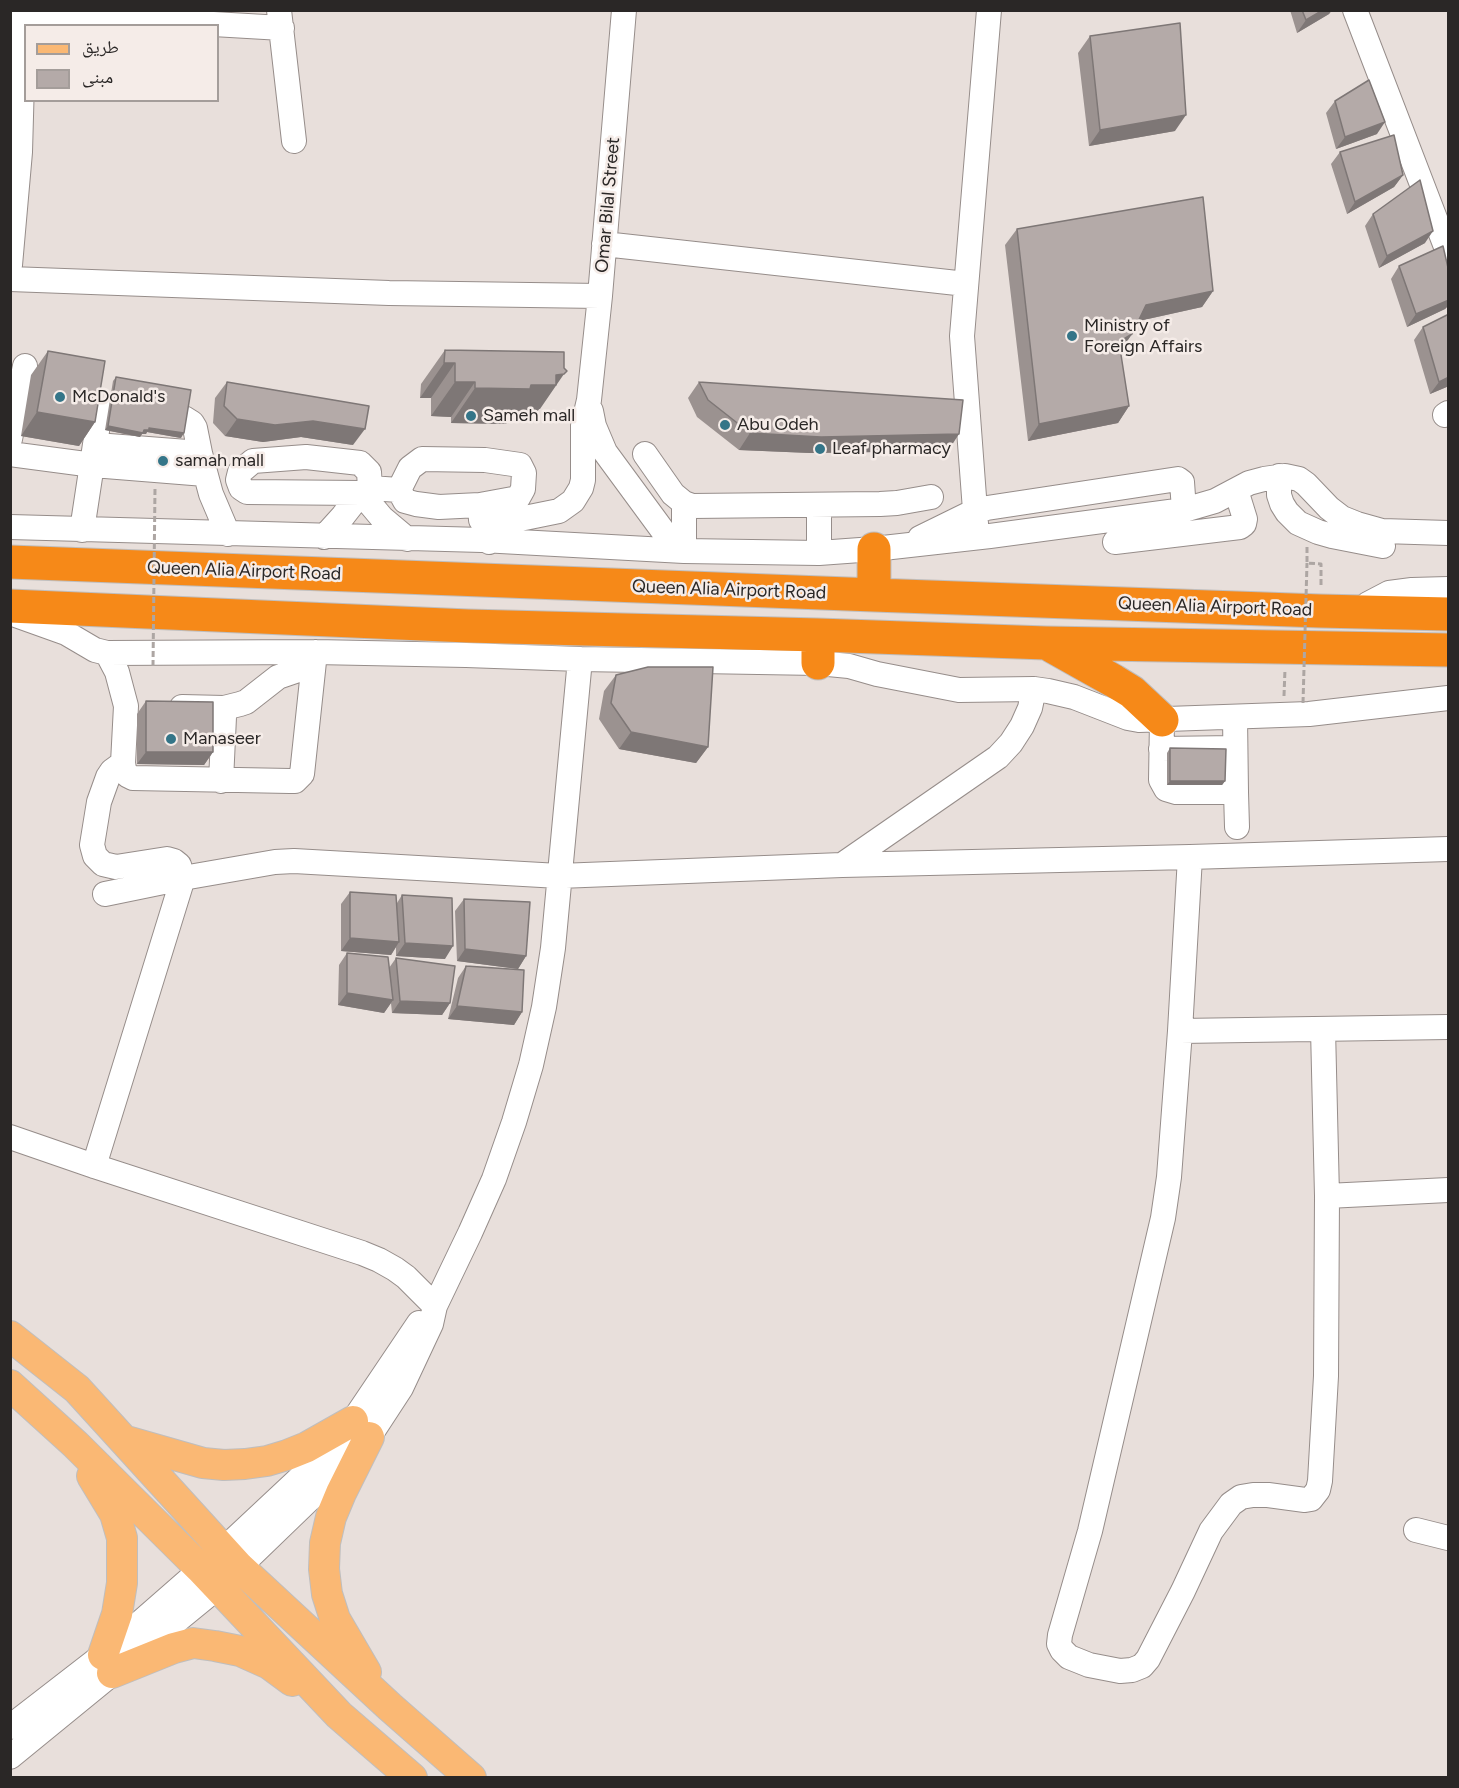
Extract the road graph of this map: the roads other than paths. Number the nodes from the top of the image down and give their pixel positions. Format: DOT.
graph roads {
  1 [pos="624,10"];
  2 [pos="989,10"];
  3 [pos="1355,10"];
  4 [pos="24,12"];
  5 [pos="280,19"];
  6 [pos="294,141"];
  7 [pos="604,243"];
  8 [pos="1449,252"];
  9 [pos="10,265"];
  10 [pos="10,279"];
  11 [pos="966,284"];
  12 [pos="600,296"];
  13 [pos="25,366"];
  14 [pos="589,400"];
  15 [pos="108,411"];
  16 [pos="184,418"];
  17 [pos="10,439"];
  18 [pos="10,454"];
  19 [pos="645,454"];
  20 [pos="95,455"];
  21 [pos="202,463"];
  22 [pos="1279,476"];
  23 [pos="399,490"];
  24 [pos="1236,490"];
  25 [pos="366,491"];
  26 [pos="931,497"];
  27 [pos="684,503"];
  28 [pos="480,505"];
  29 [pos="819,505"];
  30 [pos="1193,508"];
  31 [pos="981,509"];
  32 [pos="10,527"];
  33 [pos="82,530"];
  34 [pos="1207,532"];
  35 [pos="1449,533"];
  36 [pos="228,534"];
  37 [pos="324,537"];
  38 [pos="984,537"];
  39 [pos="407,539"];
  40 [pos="486,541"];
  41 [pos="1115,542"];
  42 [pos="889,548"];
  43 [pos="1449,548"];
  44 [pos="681,551"];
  45 [pos="819,553"];
  46 [pos="10,562"];
  47 [pos="1449,589"];
  48 [pos="874,595"];
  49 [pos="10,606"];
  50 [pos="1358,612"];
  51 [pos="10,613"];
  52 [pos="1449,614"];
  53 [pos="467,640"];
  54 [pos="1046,643"];
  55 [pos="818,649"];
  56 [pos="1449,650"];
  57 [pos="107,653"];
  58 [pos="314,658"];
  59 [pos="580,659"];
  60 [pos="1034,689"];
  61 [pos="1449,699"];
  62 [pos="144,706"];
  63 [pos="224,708"];
  64 [pos="1235,717"];
  65 [pos="144,732"];
  66 [pos="223,734"];
  67 [pos="1162,734"];
  68 [pos="1235,748"];
  69 [pos="123,763"];
  70 [pos="221,781"];
  71 [pos="1236,792"];
  72 [pos="1237,827"];
  73 [pos="1449,849"];
  74 [pos="1190,857"];
  75 [pos="842,865"];
  76 [pos="559,876"];
  77 [pos="183,878"];
  78 [pos="105,894"];
  79 [pos="1449,1027"];
  80 [pos="1323,1029"];
  81 [pos="1180,1031"];
  82 [pos="10,1137"];
  83 [pos="94,1166"];
  84 [pos="1449,1190"];
  85 [pos="1327,1196"];
  86 [pos="435,1306"];
  87 [pos="10,1336"];
  88 [pos="10,1385"];
  89 [pos="361,1429"];
  90 [pos="126,1441"];
  91 [pos="75,1444"];
  92 [pos="1416,1530"];
  93 [pos="1449,1538"];
  94 [pos="220,1568"];
  95 [pos="107,1664"];
  96 [pos="390,1707"];
  97 [pos="339,1715"];
  98 [pos="10,1727"];
  99 [pos="10,1757"];
  100 [pos="412,1778"];
  101 [pos="471,1778"];
  1 -- 7 [label="street, Omar Bilal Street"];
  2 -- 11 [label="street"];
  3 -- 8 [label="street"];
  4 -- 5 [label="street"];
  4 -- 9 [label="street"];
  5 -- 6 [label="street"];
  7 -- 11 [label="street"];
  7 -- 12 [label="street, Omar Bilal Street"];
  10 -- 12 [label="street"];
  11 -- 31 [label="street"];
  12 -- 14 [label="street, Omar Bilal Street"];
  13 -- 17 [label="street"];
  14 -- 40 [label="street, Omar Bilal Street"];
  14 -- 44 [label="street, Omar Bilal Street"];
  15 -- 20 [label="street"];
  16 -- 21 [label="street"];
  18 -- 20 [label="street"];
  19 -- 27 [label="street"];
  20 -- 21 [label="street"];
  20 -- 33 [label="street"];
  21 -- 36 [label="street"];
  22 -- 24 [label="street"];
  22 -- 35 [label="street"];
  22 -- 43 [label="street"];
  23 -- 25 [label="street"];
  23 -- 28 [label="street"];
  23 -- 28 [label="street"];
  24 -- 30 [label="street"];
  24 -- 34 [label="street"];
  25 -- 37 [label="street"];
  25 -- 39 [label="street"];
  26 -- 29 [label="street"];
  27 -- 29 [label="street"];
  27 -- 44 [label="street"];
  28 -- 40 [label="street"];
  29 -- 45 [label="street"];
  30 -- 31 [label="street"];
  30 -- 34 [label="street"];
  30 -- 38 [label="street"];
  31 -- 38 [label="street"];
  31 -- 42 [label="street"];
  32 -- 33 [label="street"];
  33 -- 36 [label="street"];
  34 -- 41 [label="street"];
  36 -- 37 [label="street"];
  37 -- 39 [label="street"];
  38 -- 42 [label="street"];
  39 -- 40 [label="street"];
  40 -- 44 [label="street"];
  42 -- 45 [label="street"];
  42 -- 48 [label="highway"];
  44 -- 45 [label="street"];
  46 -- 48 [label="highway, Queen Alia Airport Road"];
  47 -- 50 [label="street"];
  48 -- 50 [label="highway, Queen Alia Airport Road"];
  49 -- 53 [label="highway, Queen Alia Airport Road"];
  50 -- 52 [label="highway, Queen Alia Airport Road"];
  51 -- 57 [label="street"];
  53 -- 55 [label="highway, Queen Alia Airport Road"];
  53 -- 58 [label="street"];
  53 -- 59 [label="street"];
  54 -- 55 [label="highway, Queen Alia Airport Road"];
  54 -- 56 [label="highway, Queen Alia Airport Road"];
  54 -- 67 [label="highway"];
  55 -- 59 [label="street"];
  55 -- 60 [label="street"];
  57 -- 58 [label="street"];
  57 -- 62 [label="street"];
  58 -- 63 [label="street"];
  58 -- 70 [label="street"];
  59 -- 76 [label="street"];
  60 -- 67 [label="street"];
  60 -- 75 [label="street"];
  61 -- 64 [label="street"];
  62 -- 63 [label="street"];
  62 -- 65 [label="street"];
  63 -- 66 [label="street"];
  64 -- 67 [label="street"];
  64 -- 68 [label="street"];
  65 -- 66 [label="street"];
  65 -- 69 [label="street"];
  66 -- 70 [label="street"];
  67 -- 68 [label="street"];
  67 -- 71 [label="street"];
  68 -- 71 [label="street"];
  69 -- 70 [label="street"];
  69 -- 77 [label="street"];
  71 -- 72 [label="street"];
  73 -- 74 [label="street"];
  74 -- 75 [label="street"];
  74 -- 81 [label="street"];
  75 -- 76 [label="street"];
  76 -- 77 [label="street"];
  76 -- 86 [label="street"];
  77 -- 78 [label="street"];
  77 -- 83 [label="street"];
  79 -- 80 [label="street"];
  80 -- 81 [label="street"];
  80 -- 85 [label="street"];
  81 -- 85 [label="street"];
  82 -- 83 [label="street"];
  83 -- 86 [label="street"];
  84 -- 85 [label="street"];
  86 -- 89 [label="street"];
  87 -- 90 [label="main road"];
  88 -- 91 [label="main road"];
  89 -- 90 [label="main road"];
  89 -- 94 [label="street"];
  89 -- 96 [label="main road"];
  90 -- 94 [label="main road"];
  91 -- 94 [label="main road"];
  91 -- 95 [label="main road"];
  92 -- 93 [label="street"];
  94 -- 95 [label="street"];
  94 -- 96 [label="main road"];
  94 -- 97 [label="main road"];
  95 -- 97 [label="main road"];
  95 -- 98 [label="street"];
  95 -- 99 [label="street"];
  96 -- 101 [label="main road"];
  97 -- 100 [label="main road"];
}
